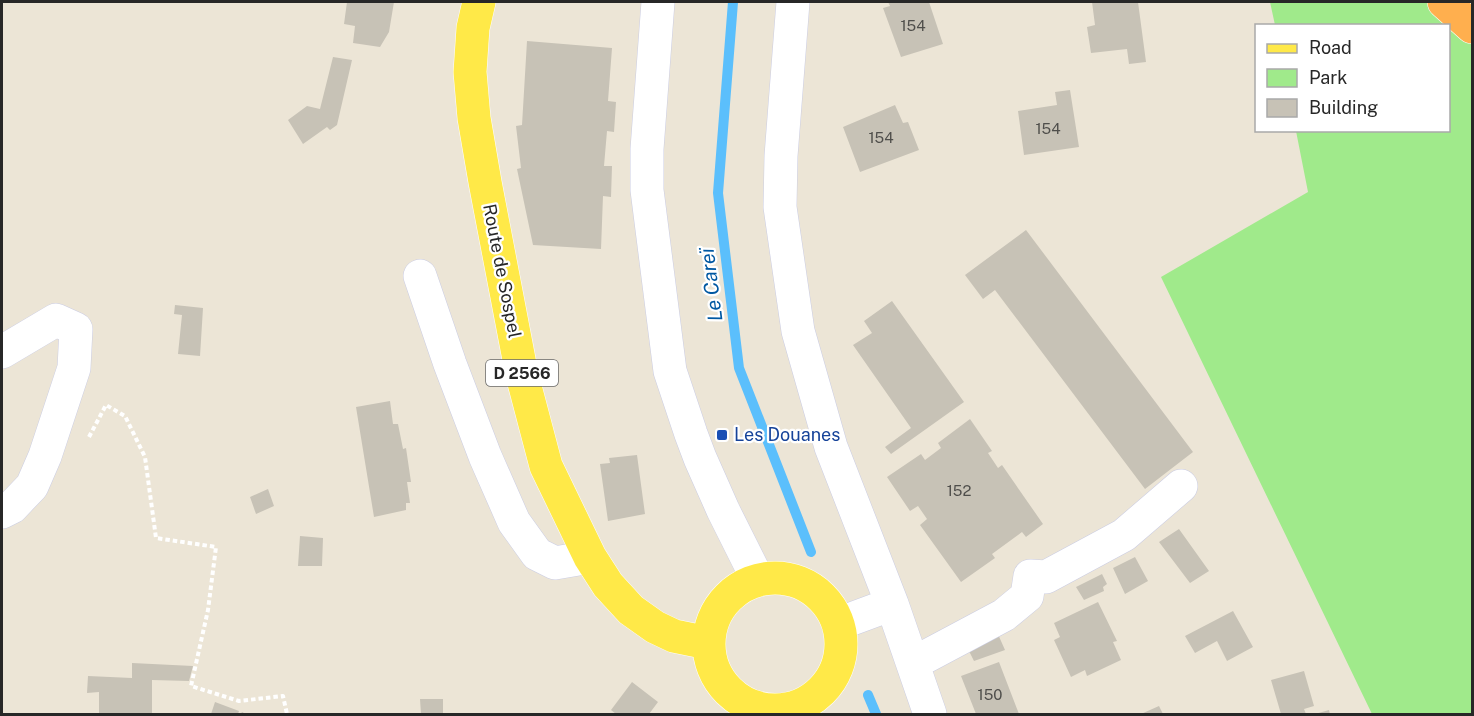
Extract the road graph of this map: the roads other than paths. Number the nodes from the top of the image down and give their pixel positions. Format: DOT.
graph roads {
  1 [pos="479,2"];
  2 [pos="658,2"];
  3 [pos="794,2"];
  4 [pos="1444,2"];
  5 [pos="1473,27"];
  6 [pos="420,276"];
  7 [pos="2,352"];
  8 [pos="1181,486"];
  9 [pos="2,512"];
  10 [pos="590,557"];
  11 [pos="758,580"];
  12 [pos="892,604"];
  13 [pos="838,624"];
  14 [pos="708,643"];
  15 [pos="912,659"];
  16 [pos="821,706"];
  17 [pos="930,714"];
  1 -- 10 [label="main road, Route de Sospel / D 2566"];
  2 -- 11 [label="street"];
  3 -- 12 [label="street"];
  4 -- 5 [label="highway"];
  6 -- 10 [label="street"];
  7 -- 9 [label="street"];
  8 -- 15 [label="street"];
  10 -- 14 [label="main road, Route de Sospel / D 2566"];
  11 -- 13 [label="main road"];
  11 -- 14 [label="main road"];
  12 -- 13 [label="street"];
  12 -- 15 [label="street"];
  13 -- 16 [label="main road"];
  14 -- 16 [label="main road"];
  15 -- 17 [label="street"];
}
